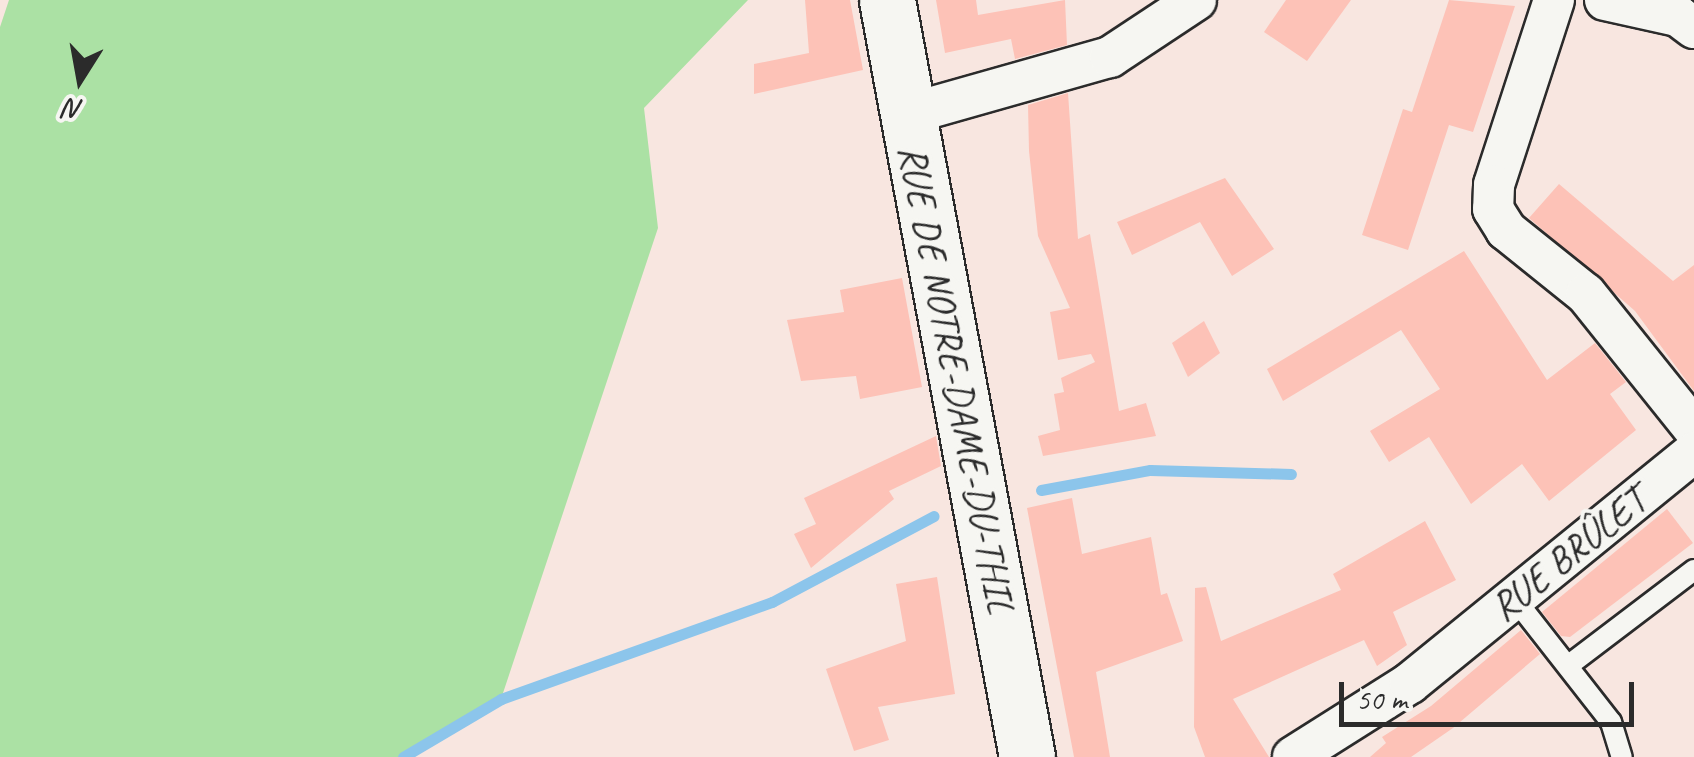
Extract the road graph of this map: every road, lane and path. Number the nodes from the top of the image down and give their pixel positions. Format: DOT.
graph roads {
  1 [pos="887,0"];
  2 [pos="1196,0"];
  3 [pos="1554,0"];
  4 [pos="1605,0"];
  5 [pos="1694,28"];
  6 [pos="908,114"];
  7 [pos="1694,430"];
  8 [pos="1694,452"];
  9 [pos="1694,570"];
  10 [pos="1514,598"];
  11 [pos="1569,665"];
  12 [pos="1027,757"];
  13 [pos="1294,757"];
  14 [pos="1622,757"];
  1 -- 6 [label="main road, RUE DE NOTRE-DAME-DU-THIL"];
  2 -- 6 [label="street"];
  3 -- 7 [label="street"];
  4 -- 5 [label="street"];
  6 -- 12 [label="main road, RUE DE NOTRE-DAME-DU-THIL"];
  8 -- 10 [label="street, RUE BRÛLET"];
  9 -- 11 [label="lane"];
  10 -- 11 [label="lane"];
  10 -- 13 [label="street, RUE BRÛLET"];
  11 -- 14 [label="lane"];
}
